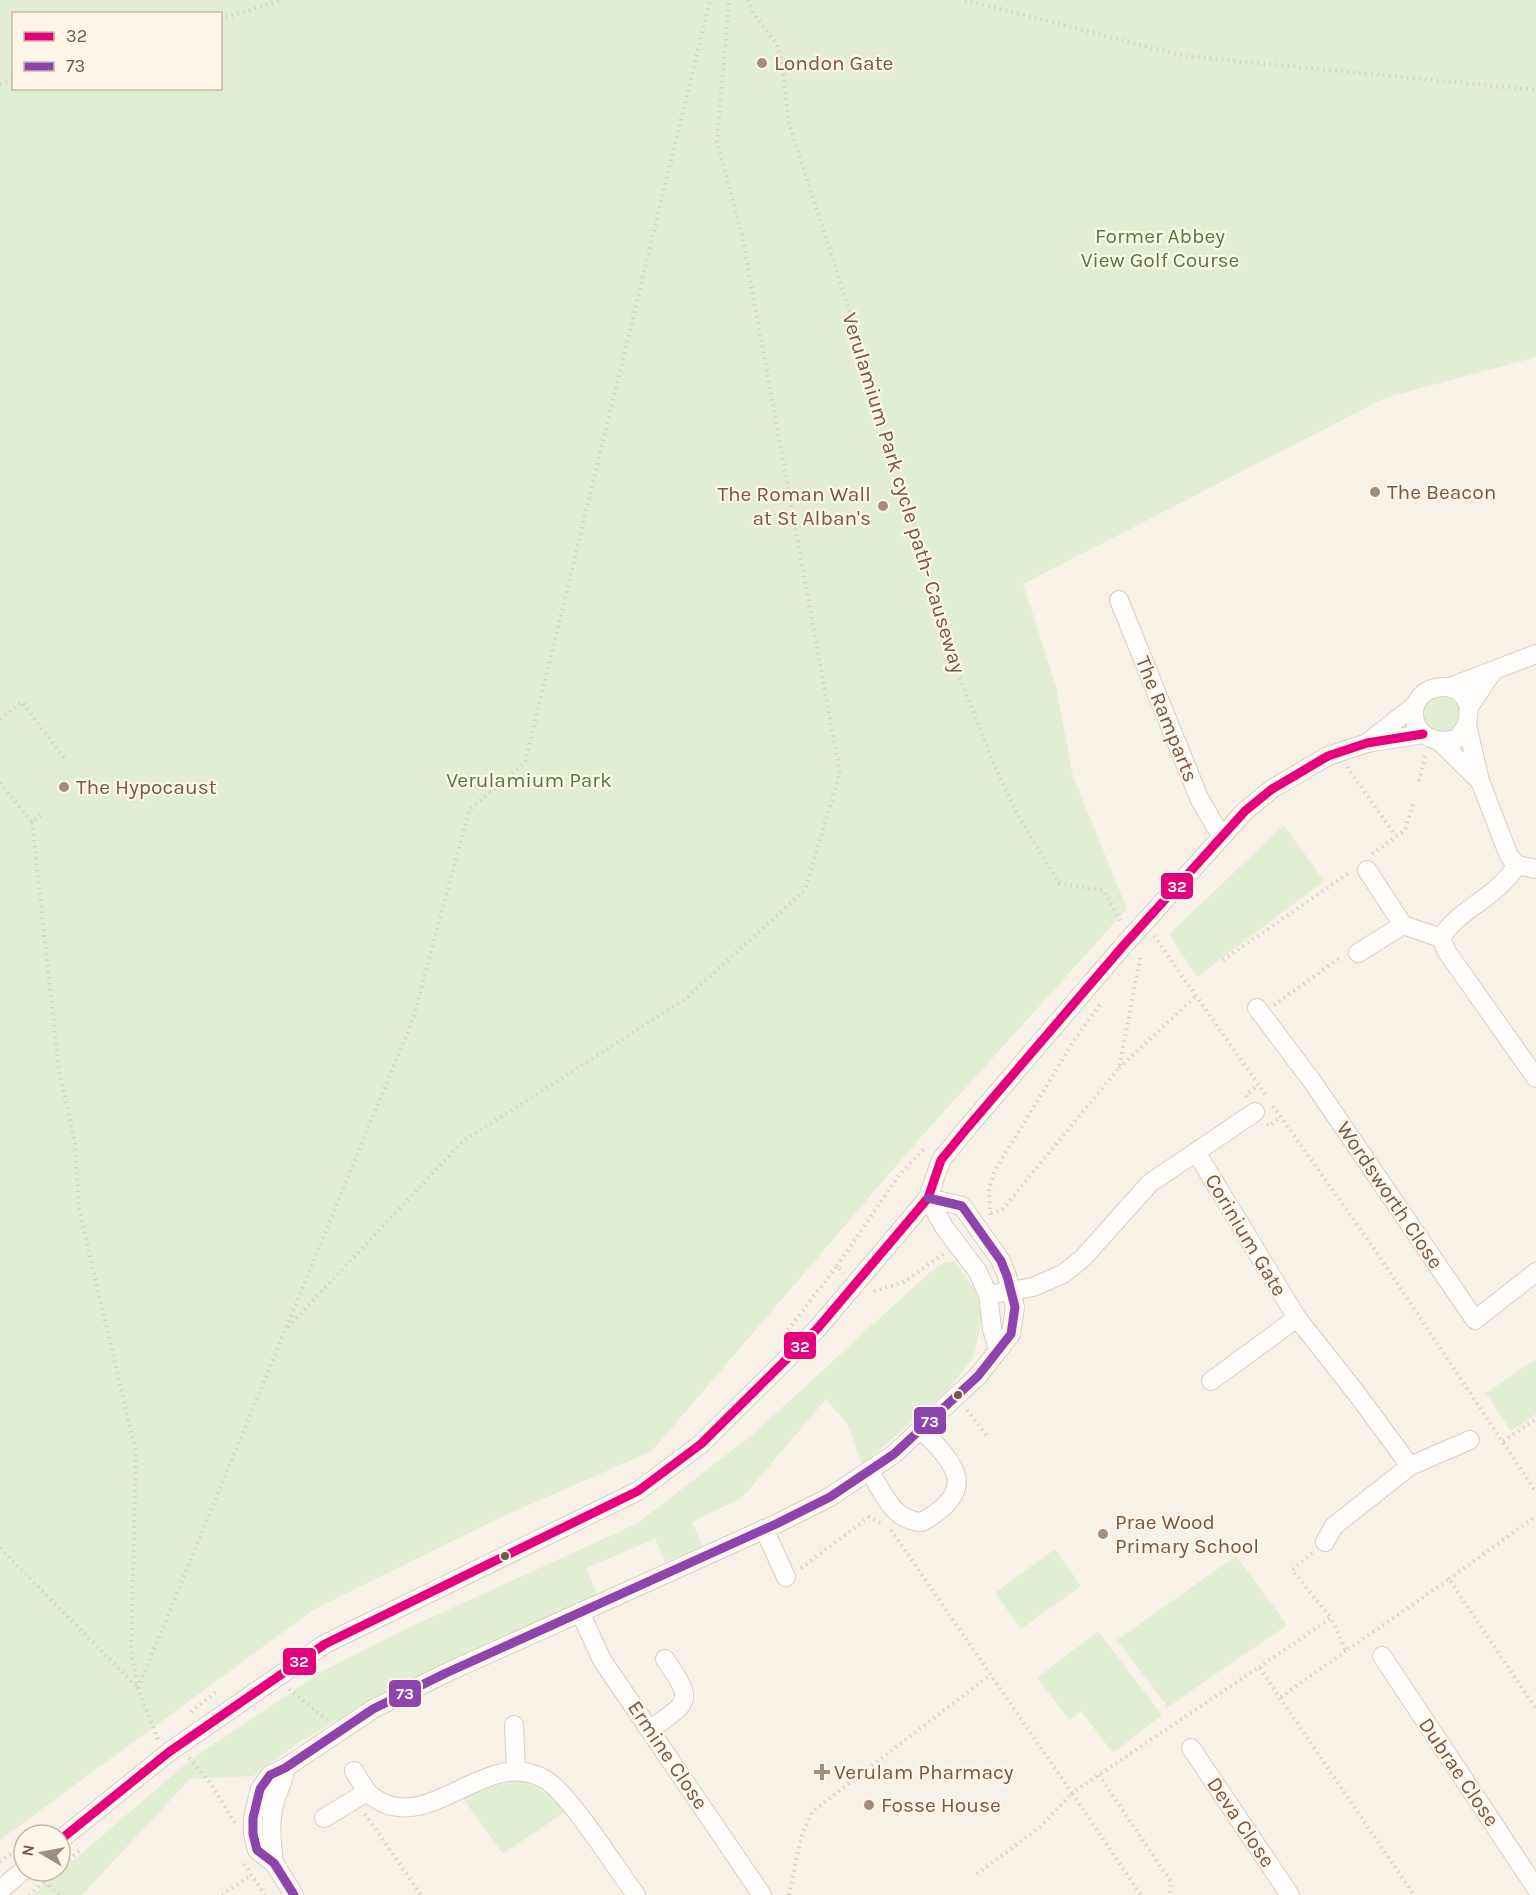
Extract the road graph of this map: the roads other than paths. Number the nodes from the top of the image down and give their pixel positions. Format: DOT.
graph roads {
  1 [pos="1119,600"];
  2 [pos="1536,654"];
  3 [pos="1491,674"];
  4 [pos="1450,687"];
  5 [pos="1415,705"];
  6 [pos="1468,716"];
  7 [pos="1423,734"];
  8 [pos="1367,743"];
  9 [pos="1437,750"];
  10 [pos="1480,781"];
  11 [pos="1221,836"];
  12 [pos="1363,865"];
  13 [pos="1517,865"];
  14 [pos="1536,869"];
  15 [pos="1403,926"];
  16 [pos="1441,938"];
  17 [pos="1358,953"];
  18 [pos="1260,1011"];
  19 [pos="1536,1078"];
  20 [pos="1255,1112"];
  21 [pos="1196,1152"];
  22 [pos="928,1198"];
  23 [pos="1536,1272"];
  24 [pos="1012,1291"];
  25 [pos="988,1295"];
  26 [pos="1297,1318"];
  27 [pos="998,1349"];
  28 [pos="1211,1381"];
  29 [pos="921,1430"];
  30 [pos="1470,1440"];
  31 [pos="1410,1466"];
  32 [pos="870,1472"];
  33 [pos="764,1528"];
  34 [pos="1324,1542"];
  35 [pos="786,1577"];
  36 [pos="580,1612"];
  37 [pos="1382,1656"];
  38 [pos="665,1659"];
  39 [pos="514,1725"];
  40 [pos="651,1729"];
  41 [pos="1191,1748"];
  42 [pos="516,1770"];
  43 [pos="354,1771"];
  44 [pos="367,1792"];
  45 [pos="324,1818"];
  46 [pos="72,1830"];
  47 [pos="12,1880"];
  48 [pos="1536,1888"];
  49 [pos="0,1890"];
  50 [pos="294,1895"];
  51 [pos="636,1895"];
  52 [pos="762,1895"];
  53 [pos="1290,1895"];
  1 -- 11 [label="street, The Ramparts"];
  2 -- 3 [label="street"];
  3 -- 4 [label="street"];
  3 -- 6 [label="street"];
  4 -- 5 [label="street"];
  4 -- 6 [label="street"];
  5 -- 7 [label="street"];
  5 -- 8 [label="street"];
  6 -- 9 [label="street"];
  6 -- 10 [label="street"];
  7 -- 8 [label="street"];
  7 -- 9 [label="street"];
  8 -- 11 [label="street"];
  9 -- 10 [label="street"];
  10 -- 13 [label="street"];
  11 -- 22 [label="street"];
  12 -- 15 [label="street"];
  13 -- 14 [label="street"];
  13 -- 16 [label="street"];
  15 -- 16 [label="street"];
  15 -- 17 [label="street"];
  16 -- 19 [label="street"];
  18 -- 23 [label="street, Wordsworth Close"];
  20 -- 21 [label="street, Corinium Gate"];
  21 -- 24 [label="street, Corinium Gate"];
  21 -- 26 [label="street, Corinium Gate"];
  22 -- 24 [label="street"];
  22 -- 25 [label="street"];
  22 -- 46 [label="street"];
  24 -- 25 [label="street, Corinium Gate"];
  24 -- 27 [label="street"];
  25 -- 27 [label="street"];
  26 -- 28 [label="street, Corinium Gate"];
  26 -- 31 [label="street, Corinium Gate"];
  27 -- 29 [label="street"];
  29 -- 32 [label="street"];
  29 -- 32 [label="street"];
  30 -- 31 [label="street"];
  31 -- 34 [label="street"];
  32 -- 33 [label="street"];
  33 -- 35 [label="street"];
  33 -- 36 [label="street"];
  36 -- 40 [label="street, Ermine Close"];
  36 -- 50 [label="street"];
  37 -- 48 [label="street, Dubrae Close"];
  38 -- 40 [label="street"];
  39 -- 42 [label="street"];
  40 -- 52 [label="street, Ermine Close"];
  41 -- 53 [label="street, Deva Close"];
  42 -- 44 [label="street"];
  42 -- 51 [label="street"];
  43 -- 44 [label="street"];
  44 -- 45 [label="street"];
  47 -- 49 [label="street"];
}
